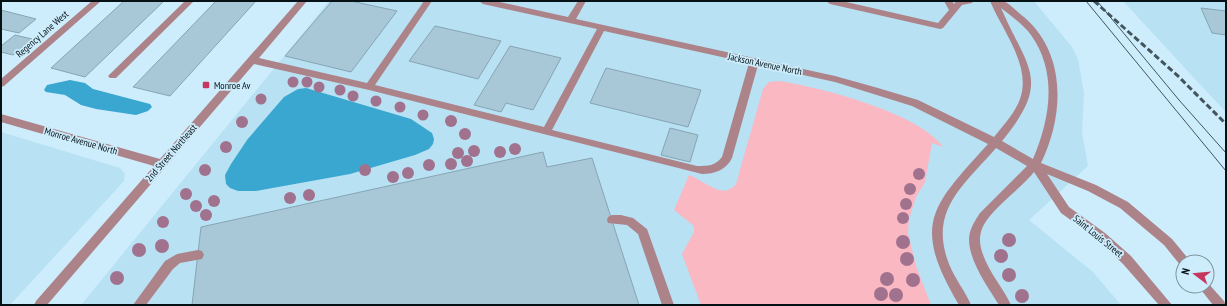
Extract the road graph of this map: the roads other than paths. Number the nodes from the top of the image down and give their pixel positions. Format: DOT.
graph roads {
  1 [pos="96,1"];
  2 [pos="190,1"];
  3 [pos="303,1"];
  4 [pos="428,1"];
  5 [pos="483,1"];
  6 [pos="582,1"];
  7 [pos="830,1"];
  8 [pos="948,1"];
  9 [pos="969,1"];
  10 [pos="994,1"];
  11 [pos="998,1"];
  12 [pos="953,10"];
  13 [pos="571,20"];
  14 [pos="602,27"];
  15 [pos="252,60"];
  16 [pos="754,62"];
  17 [pos="113,76"];
  18 [pos="1,84"];
  19 [pos="369,87"];
  20 [pos="1,118"];
  21 [pos="546,132"];
  22 [pos="996,142"];
  23 [pos="162,164"];
  24 [pos="1035,165"];
  25 [pos="612,220"];
  26 [pos="1178,254"];
  27 [pos="198,255"];
  28 [pos="1211,294"];
  29 [pos="40,305"];
  30 [pos="139,305"];
  31 [pos="668,305"];
  32 [pos="965,305"];
  33 [pos="1005,305"];
  34 [pos="1166,305"];
  35 [pos="1220,305"];
  1 -- 18 [label="street, Regency Lane West"];
  2 -- 17 [label="street"];
  3 -- 15 [label="street, 2nd Street Northeast"];
  4 -- 19 [label="street"];
  5 -- 13 [label="street, Jackson Avenue North"];
  6 -- 13 [label="street"];
  7 -- 12 [label="street"];
  8 -- 12 [label="street"];
  9 -- 12 [label="street"];
  10 -- 22 [label="street"];
  11 -- 24 [label="street"];
  13 -- 14 [label="street, Jackson Avenue North"];
  14 -- 16 [label="street, Jackson Avenue North"];
  14 -- 21 [label="street"];
  15 -- 19 [label="street"];
  15 -- 23 [label="street, 2nd Street Northeast"];
  16 -- 21 [label="street"];
  16 -- 22 [label="street, Jackson Avenue North"];
  19 -- 21 [label="street"];
  20 -- 23 [label="street, Monroe Avenue North"];
  22 -- 24 [label="street, Jackson Avenue North"];
  22 -- 32 [label="street"];
  23 -- 29 [label="street, 2nd Street Northeast"];
  24 -- 26 [label="street"];
  24 -- 33 [label="street"];
  24 -- 34 [label="street, Saint Louis Street"];
  25 -- 31 [label="street"];
  27 -- 30 [label="street"];
  28 -- 35 [label="street"];
}
